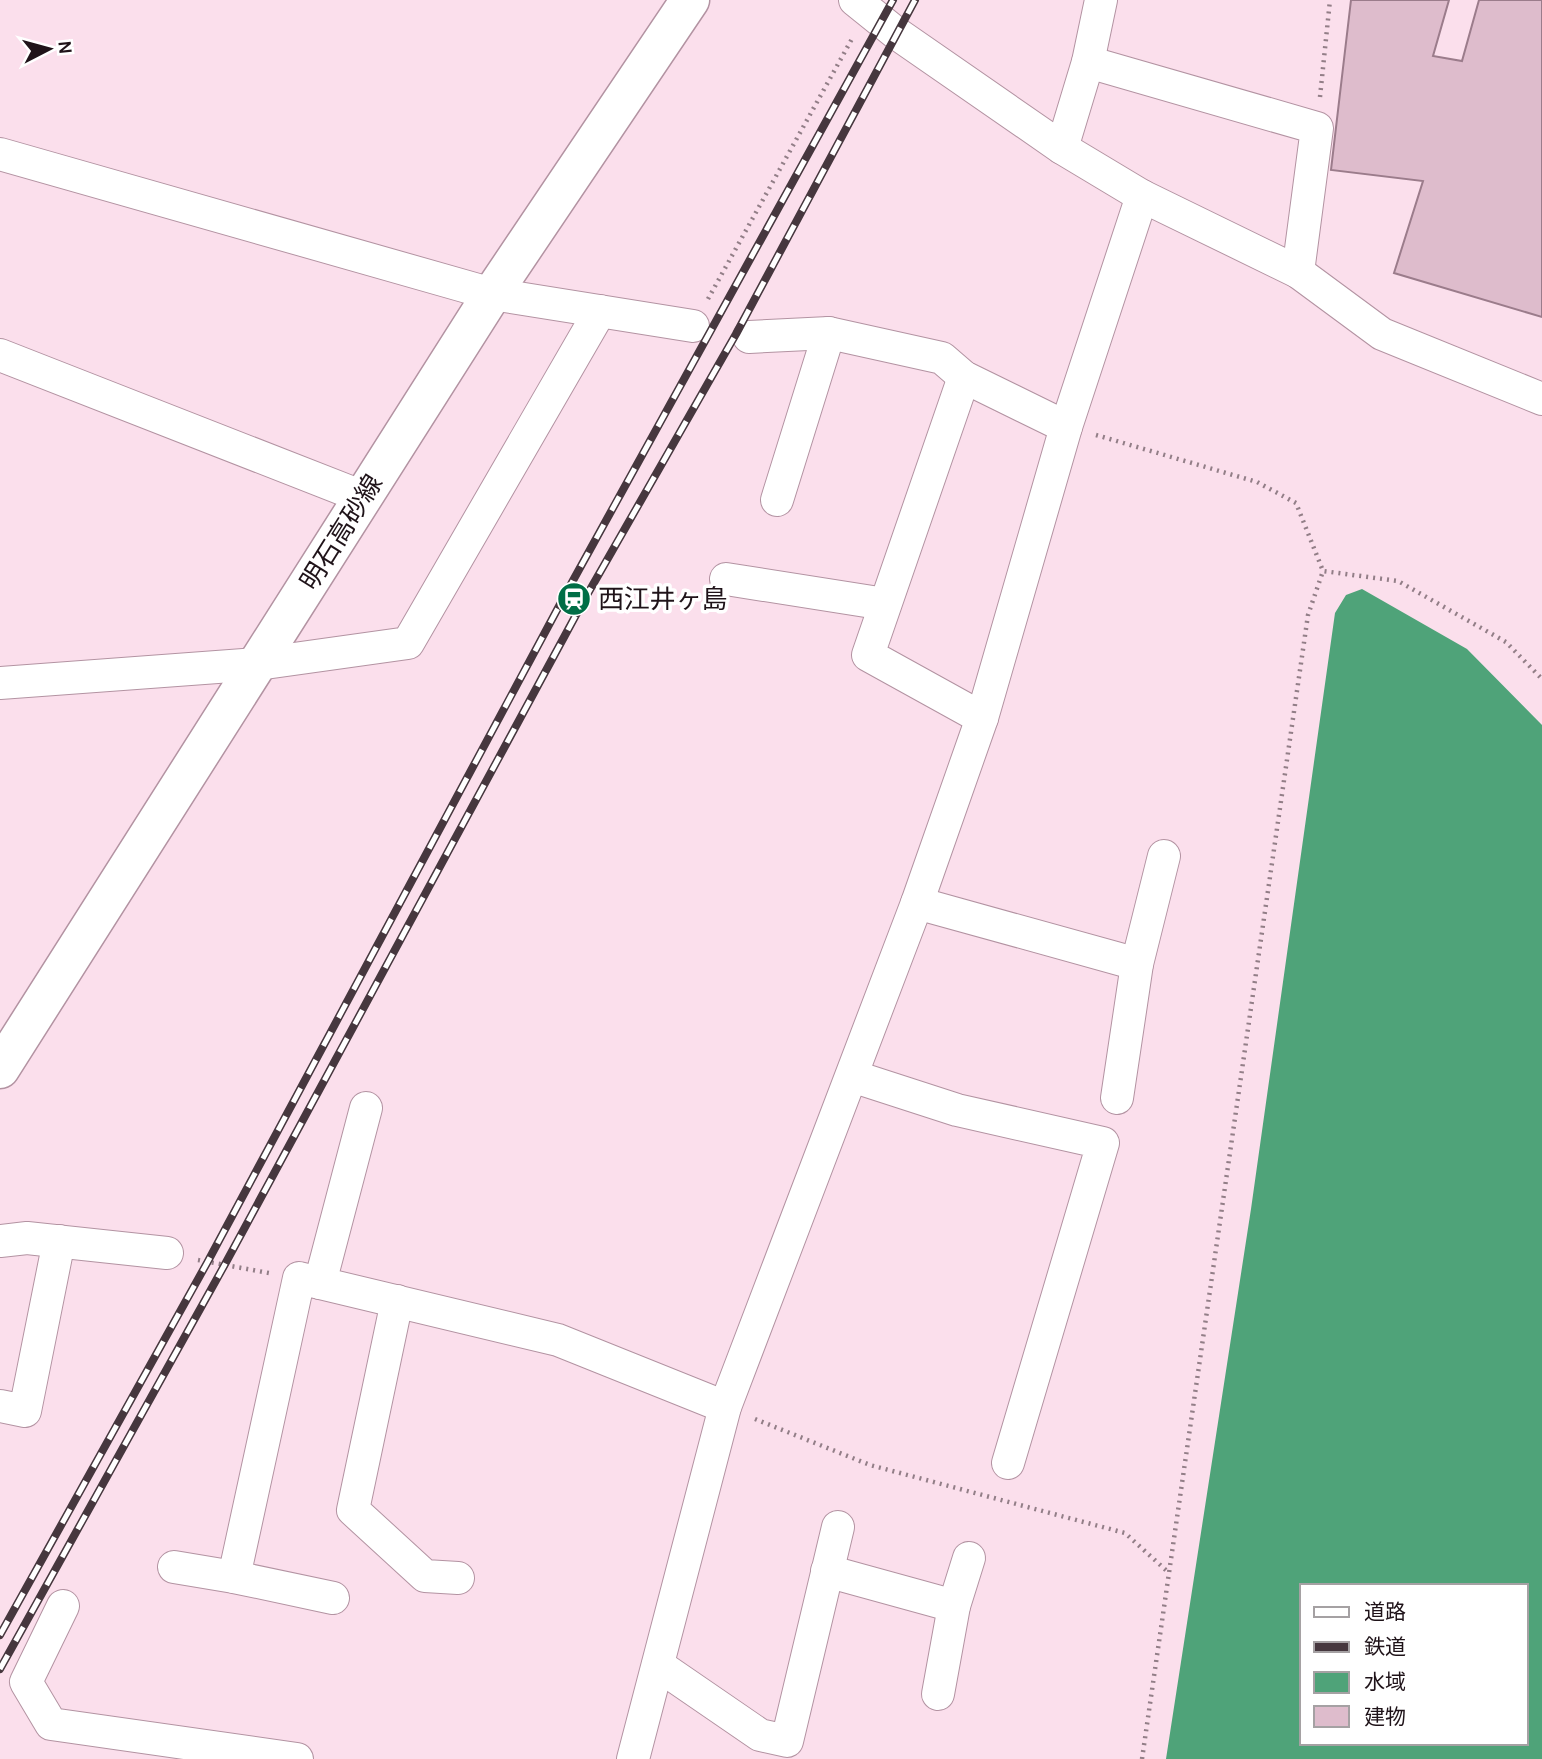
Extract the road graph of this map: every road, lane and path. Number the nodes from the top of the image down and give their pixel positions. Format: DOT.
graph roads {
  1 [pos="690,0"];
  2 [pos="1101,0"];
  3 [pos="1330,0"];
  4 [pos="861,5"];
  5 [pos="1088,62"];
  6 [pos="1317,128"];
  7 [pos="1062,148"];
  8 [pos="0,154"];
  9 [pos="1142,196"];
  10 [pos="1298,272"];
  11 [pos="492,294"];
  12 [pos="600,311"];
  13 [pos="693,326"];
  14 [pos="829,333"];
  15 [pos="749,337"];
  16 [pos="0,355"];
  17 [pos="964,377"];
  18 [pos="1542,399"];
  19 [pos="1066,427"];
  20 [pos="363,497"];
  21 [pos="777,500"];
  22 [pos="1323,572"];
  23 [pos="726,579"];
  24 [pos="885,604"];
  25 [pos="258,664"];
  26 [pos="1542,679"];
  27 [pos="0,683"];
  28 [pos="982,718"];
  29 [pos="1164,856"];
  30 [pos="917,904"];
  31 [pos="1137,964"];
  32 [pos="0,1069"];
  33 [pos="852,1076"];
  34 [pos="1117,1098"];
  35 [pos="366,1108"];
  36 [pos="0,1241"];
  37 [pos="59,1241"];
  38 [pos="167,1253"];
  39 [pos="309,1280"];
  40 [pos="397,1301"];
  41 [pos="0,1406"];
  42 [pos="725,1407"];
  43 [pos="1008,1463"];
  44 [pos="838,1527"];
  45 [pos="968,1558"];
  46 [pos="174,1567"];
  47 [pos="827,1571"];
  48 [pos="1169,1573"];
  49 [pos="234,1577"];
  50 [pos="458,1578"];
  51 [pos="333,1598"];
  52 [pos="63,1606"];
  53 [pos="954,1606"];
  54 [pos="658,1665"];
  55 [pos="938,1695"];
  56 [pos="297,1759"];
  57 [pos="633,1759"];
  58 [pos="1142,1759"];
  1 -- 11 [label="main road, 明石高砂線"];
  2 -- 5 [label="street"];
  3 -- 6 [label="path"];
  4 -- 7 [label="street"];
  4 -- 13 [label="path"];
  5 -- 6 [label="street"];
  5 -- 7 [label="street"];
  6 -- 10 [label="street"];
  7 -- 9 [label="street"];
  8 -- 11 [label="street"];
  9 -- 10 [label="street"];
  9 -- 19 [label="street"];
  10 -- 18 [label="street"];
  11 -- 12 [label="street"];
  11 -- 20 [label="main road, 明石高砂線"];
  12 -- 13 [label="street"];
  12 -- 25 [label="street"];
  14 -- 15 [label="street"];
  14 -- 17 [label="street"];
  14 -- 21 [label="street"];
  16 -- 20 [label="street"];
  17 -- 19 [label="street"];
  17 -- 24 [label="street"];
  19 -- 22 [label="path"];
  19 -- 28 [label="street"];
  20 -- 25 [label="main road, 明石高砂線"];
  22 -- 26 [label="path"];
  22 -- 48 [label="path"];
  23 -- 24 [label="street"];
  24 -- 28 [label="street"];
  25 -- 27 [label="street"];
  25 -- 32 [label="main road, 明石高砂線"];
  28 -- 30 [label="street"];
  29 -- 31 [label="street"];
  30 -- 31 [label="street"];
  30 -- 33 [label="street"];
  31 -- 34 [label="street"];
  33 -- 42 [label="street"];
  33 -- 43 [label="street"];
  35 -- 39 [label="street"];
  36 -- 37 [label="street"];
  37 -- 38 [label="street"];
  37 -- 41 [label="street"];
  38 -- 39 [label="path"];
  39 -- 40 [label="street"];
  39 -- 49 [label="street"];
  40 -- 42 [label="street"];
  40 -- 50 [label="street"];
  42 -- 48 [label="path"];
  42 -- 54 [label="street"];
  44 -- 47 [label="street"];
  45 -- 53 [label="street"];
  46 -- 49 [label="street"];
  47 -- 53 [label="street"];
  47 -- 54 [label="street"];
  48 -- 58 [label="path"];
  49 -- 51 [label="street"];
  52 -- 56 [label="street"];
  53 -- 55 [label="street"];
  54 -- 57 [label="street"];
}
